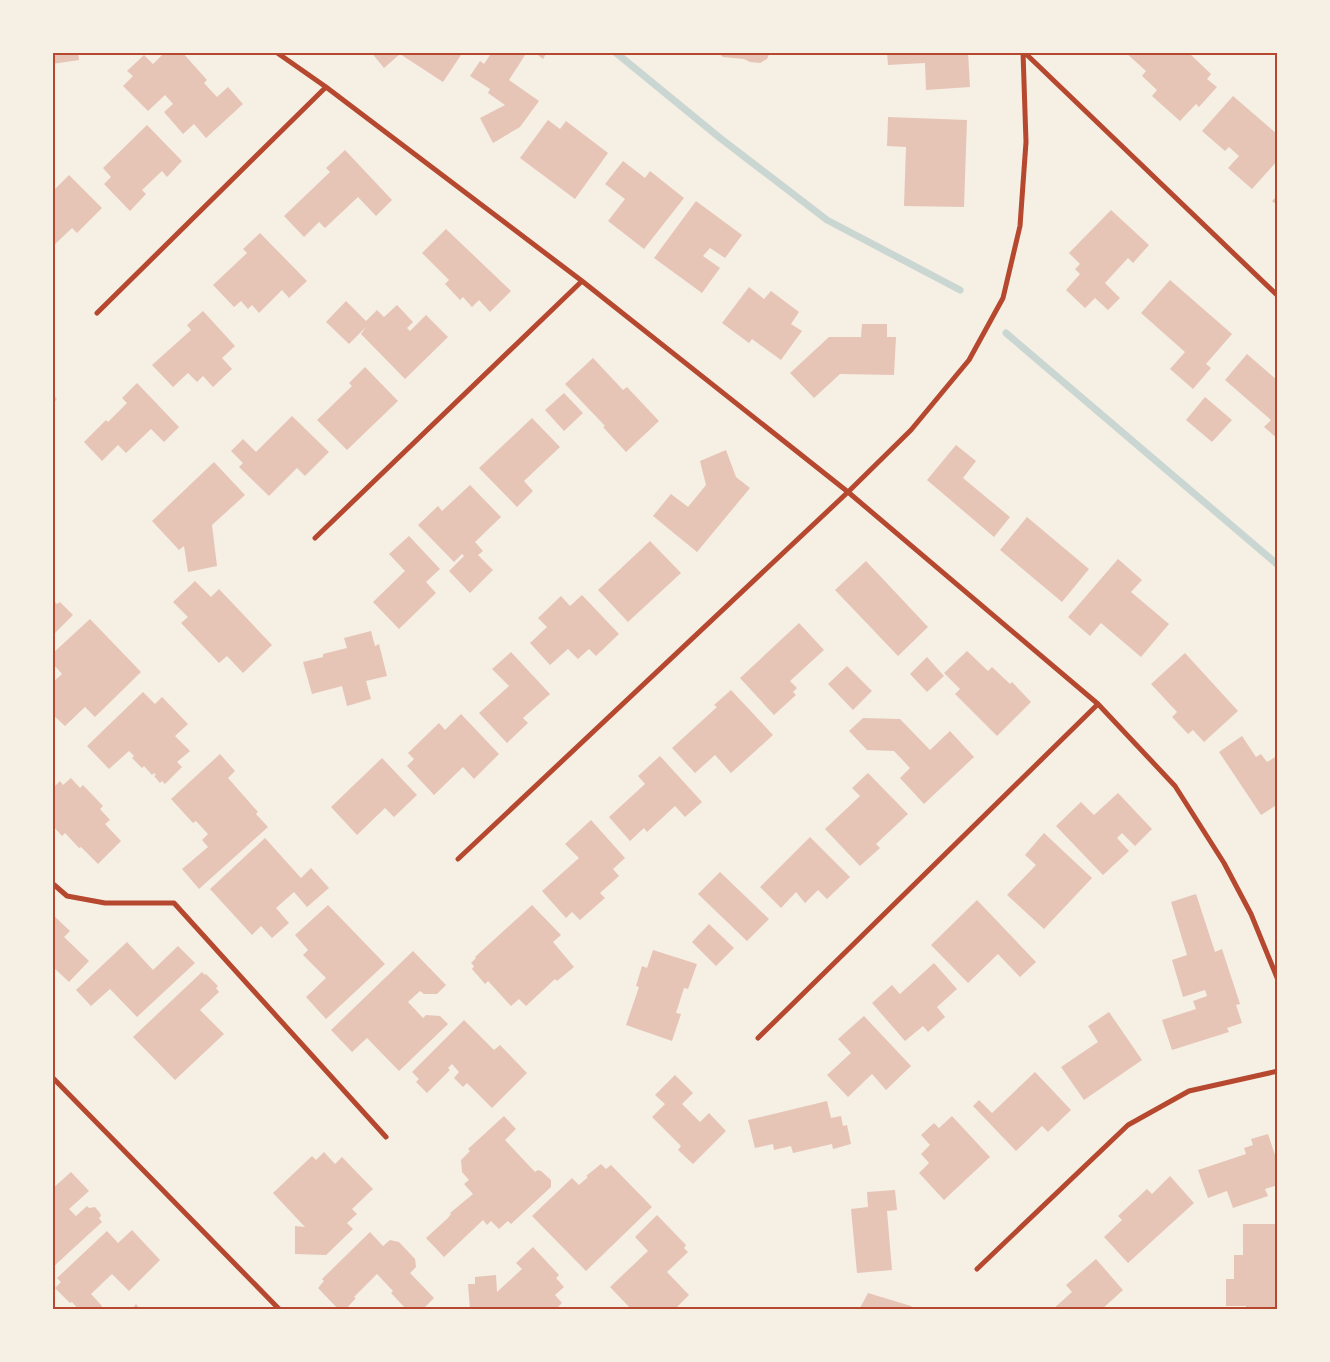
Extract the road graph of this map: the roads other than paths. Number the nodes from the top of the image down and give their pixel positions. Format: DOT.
graph roads {
  1 [pos="276,52"];
  2 [pos="1023,52"];
  3 [pos="326,87"];
  4 [pos="582,282"];
  5 [pos="1278,296"];
  6 [pos="97,313"];
  7 [pos="848,492"];
  8 [pos="315,538"];
  9 [pos="1098,704"];
  10 [pos="458,859"];
  11 [pos="52,883"];
  12 [pos="1278,980"];
  13 [pos="758,1038"];
  14 [pos="1278,1071"];
  15 [pos="52,1077"];
  16 [pos="386,1137"];
  17 [pos="977,1269"];
  18 [pos="280,1310"];
  1 -- 3 [label="street"];
  2 -- 5 [label="street"];
  2 -- 7 [label="street"];
  3 -- 4 [label="street"];
  3 -- 6 [label="street"];
  4 -- 7 [label="street"];
  4 -- 8 [label="street"];
  7 -- 9 [label="street"];
  7 -- 10 [label="street"];
  9 -- 12 [label="street"];
  9 -- 13 [label="street"];
  11 -- 16 [label="street"];
  14 -- 17 [label="street"];
  15 -- 18 [label="street"];
}
